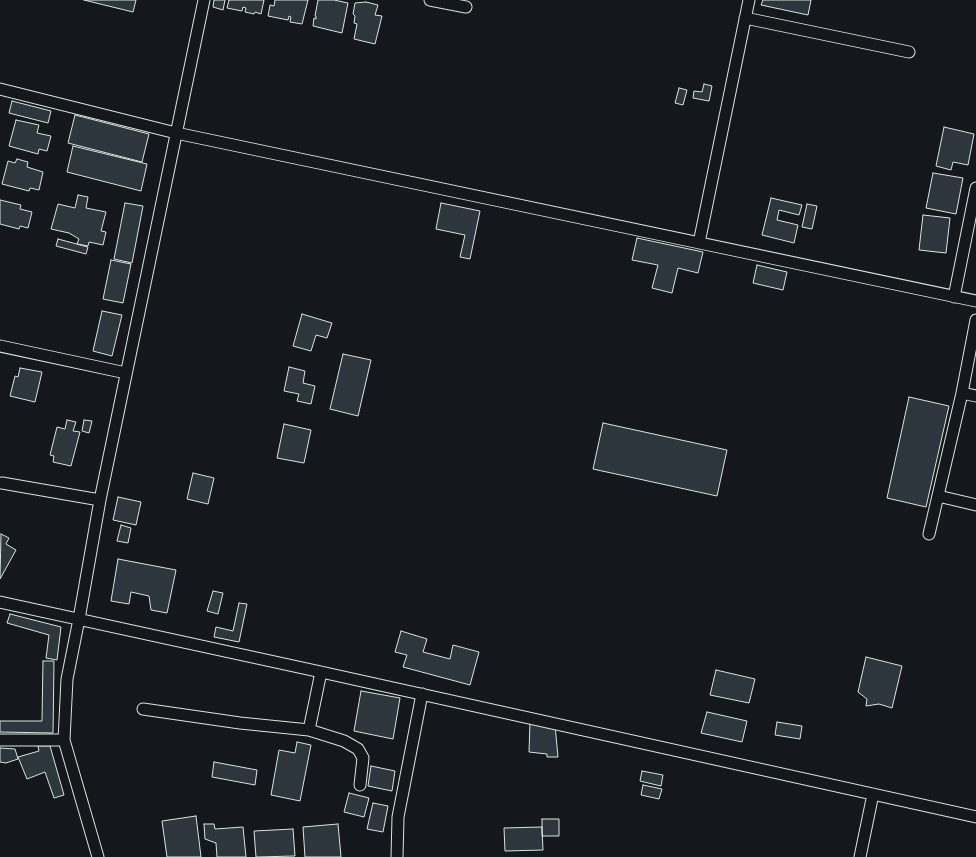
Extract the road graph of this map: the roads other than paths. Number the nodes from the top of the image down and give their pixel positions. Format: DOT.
graph roads {
  1 [pos="204,0"];
  2 [pos="430,0"];
  3 [pos="749,0"];
  4 [pos="466,7"];
  5 [pos="745,18"];
  6 [pos="909,52"];
  7 [pos="0,89"];
  8 [pos="176,133"];
  9 [pos="976,188"];
  10 [pos="699,243"];
  11 [pos="954,297"];
  12 [pos="976,301"];
  13 [pos="976,320"];
  14 [pos="0,346"];
  15 [pos="126,373"];
  16 [pos="962,394"];
  17 [pos="976,396"];
  18 [pos="2,483"];
  19 [pos="938,496"];
  20 [pos="100,500"];
  21 [pos="976,505"];
  22 [pos="929,534"];
  23 [pos="0,602"];
  24 [pos="79,619"];
  25 [pos="321,672"];
  26 [pos="422,694"];
  27 [pos="143,709"];
  28 [pos="309,730"];
  29 [pos="0,740"];
  30 [pos="64,740"];
  31 [pos="360,785"];
  32 [pos="873,794"];
  33 [pos="976,817"];
  34 [pos="98,857"];
  35 [pos="397,857"];
  36 [pos="860,857"];
  1 -- 8 [label="street"];
  2 -- 4 [label="street"];
  3 -- 5 [label="street"];
  5 -- 6 [label="street"];
  5 -- 10 [label="street"];
  7 -- 8 [label="street"];
  8 -- 10 [label="street"];
  8 -- 15 [label="street"];
  9 -- 11 [label="street"];
  10 -- 11 [label="street"];
  11 -- 12 [label="street"];
  13 -- 16 [label="street"];
  14 -- 15 [label="street"];
  15 -- 20 [label="street"];
  16 -- 17 [label="street"];
  16 -- 19 [label="street"];
  18 -- 20 [label="street"];
  19 -- 21 [label="street"];
  19 -- 22 [label="street"];
  20 -- 24 [label="street"];
  23 -- 24 [label="street"];
  24 -- 25 [label="street"];
  24 -- 30 [label="street"];
  25 -- 26 [label="street"];
  25 -- 28 [label="street"];
  26 -- 32 [label="street"];
  26 -- 35 [label="street"];
  27 -- 28 [label="street"];
  28 -- 31 [label="street"];
  29 -- 30 [label="street"];
  30 -- 34 [label="street"];
  32 -- 33 [label="street"];
  32 -- 36 [label="street"];
}
